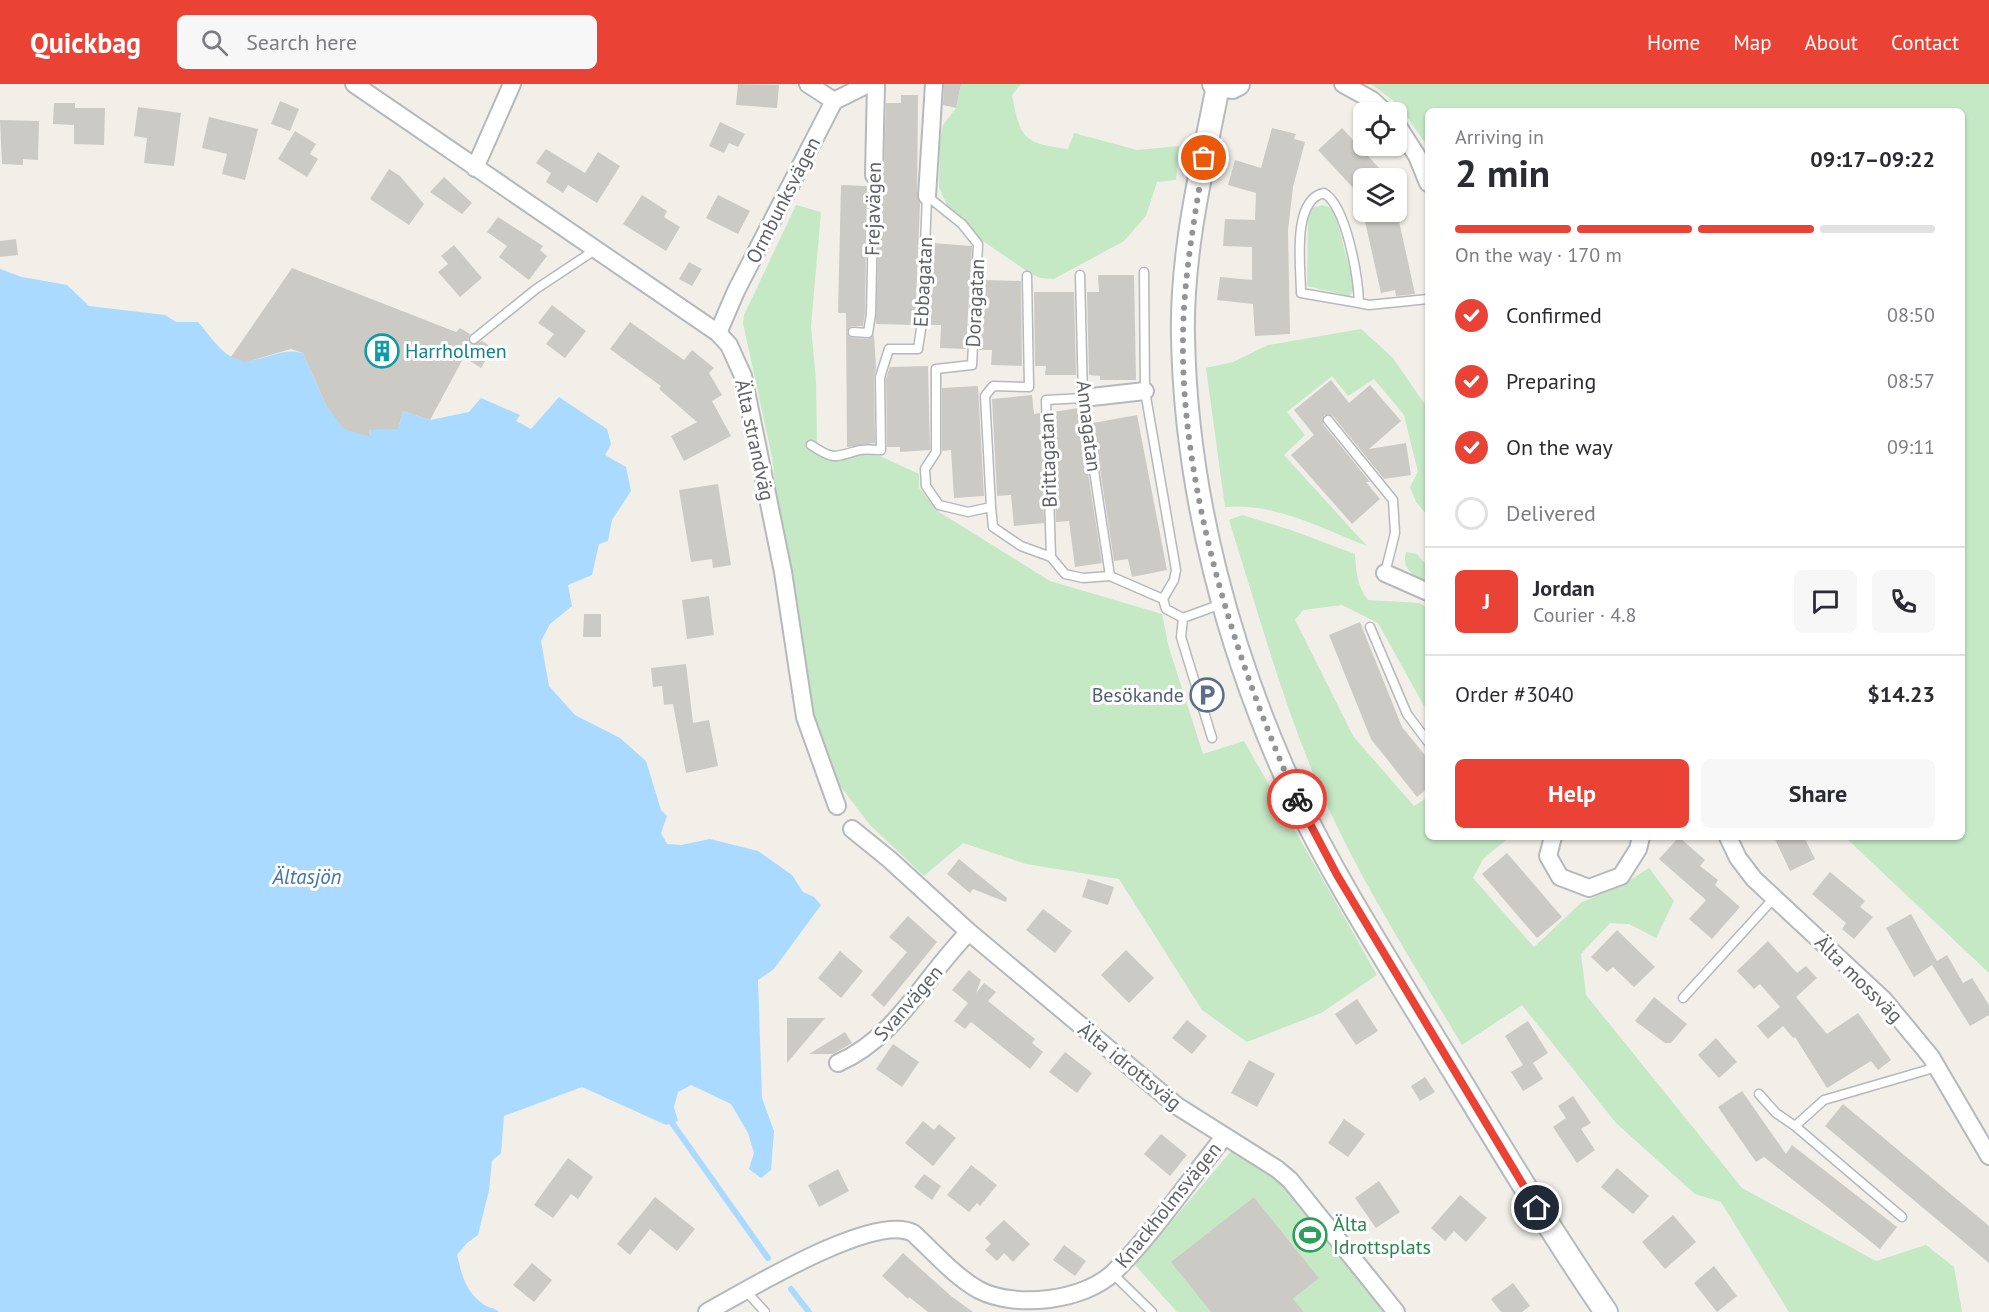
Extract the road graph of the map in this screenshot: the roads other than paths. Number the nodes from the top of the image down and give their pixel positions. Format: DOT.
graph roads {
  1 [pos="354,84"];
  2 [pos="512,84"];
  3 [pos="808,84"];
  4 [pos="868,84"];
  5 [pos="876,84"];
  6 [pos="934,84"];
  7 [pos="1343,84"];
  8 [pos="1224,85"];
  9 [pos="834,101"];
  10 [pos="1374,102"];
  11 [pos="1407,140"];
  12 [pos="475,168"];
  13 [pos="873,175"];
  14 [pos="1425,176"];
  15 [pos="927,196"];
  16 [pos="595,250"];
  17 [pos="1144,272"];
  18 [pos="1080,275"];
  19 [pos="1027,276"];
  20 [pos="1425,299"];
  21 [pos="1359,303"];
  22 [pos="853,332"];
  23 [pos="718,333"];
  24 [pos="474,339"];
  25 [pos="1145,392"];
  26 [pos="1083,398"];
  27 [pos="1328,420"];
  28 [pos="811,445"];
  29 [pos="991,507"];
  30 [pos="1051,557"];
  31 [pos="1385,573"];
  32 [pos="1110,576"];
  33 [pos="1425,591"];
  34 [pos="1164,599"];
  35 [pos="1225,603"];
  36 [pos="1183,618"];
  37 [pos="1371,627"];
  38 [pos="1212,738"];
  39 [pos="1425,738"];
  40 [pos="837,806"];
  41 [pos="852,829"];
  42 [pos="1552,840"];
  43 [pos="1640,840"];
  44 [pos="1729,840"];
  45 [pos="1774,898"];
  46 [pos="969,932"];
  47 [pos="1683,998"];
  48 [pos="838,1063"];
  49 [pos="1937,1067"];
  50 [pos="1759,1094"];
  51 [pos="1795,1126"];
  52 [pos="1224,1137"];
  53 [pos="1989,1156"];
  54 [pos="1902,1217"];
  55 [pos="1113,1274"];
  56 [pos="746,1291"];
  57 [pos="707,1312"];
  58 [pos="765,1312"];
  59 [pos="1152,1312"];
  60 [pos="1396,1312"];
  61 [pos="1606,1312"];
  1 -- 12 [label="street, Älta strandväg"];
  2 -- 12 [label="street"];
  3 -- 9 [label="street"];
  4 -- 9 [label="street"];
  5 -- 13 [label="street, Frejavägen"];
  6 -- 15 [label="street, Ebbagatan"];
  7 -- 10 [label="street"];
  8 -- 35 [label="main road"];
  9 -- 23 [label="street, Ormbunksvägen"];
  11 -- 14 [label="street"];
  12 -- 16 [label="street, Älta strandväg"];
  13 -- 22 [label="lane, Frejavägen"];
  15 -- 28 [label="lane, Ebbagatan"];
  15 -- 29 [label="lane, Doragatan"];
  16 -- 23 [label="street, Älta strandväg"];
  16 -- 24 [label="lane"];
  17 -- 25 [label="lane"];
  18 -- 26 [label="lane, Annagatan"];
  19 -- 29 [label="lane"];
  20 -- 21 [label="lane"];
  21 -- 21 [label="lane"];
  23 -- 40 [label="street, Älta strandväg"];
  25 -- 26 [label="street"];
  25 -- 34 [label="lane"];
  26 -- 30 [label="lane, Brittagatan"];
  26 -- 32 [label="lane, Annagatan"];
  27 -- 31 [label="lane"];
  29 -- 30 [label="lane"];
  30 -- 32 [label="lane"];
  31 -- 33 [label="street"];
  32 -- 34 [label="lane"];
  34 -- 36 [label="lane"];
  35 -- 36 [label="lane"];
  35 -- 61 [label="main road"];
  36 -- 38 [label="lane"];
  37 -- 39 [label="lane"];
  41 -- 46 [label="street, Älta idrottsväg"];
  42 -- 43 [label="street"];
  44 -- 45 [label="street, Älta mossväg"];
  45 -- 47 [label="lane"];
  45 -- 49 [label="street, Älta mossväg"];
  46 -- 48 [label="street, Svanvägen"];
  46 -- 52 [label="street, Älta idrottsväg"];
  49 -- 51 [label="lane"];
  49 -- 53 [label="street, Älta mossväg"];
  50 -- 51 [label="lane"];
  51 -- 54 [label="lane"];
  52 -- 55 [label="street, Knackholmsvägen"];
  52 -- 60 [label="street, Älta idrottsväg"];
  55 -- 56 [label="street, Knackholmsvägen"];
  55 -- 59 [label="lane, Knackholmsvägen"];
  56 -- 57 [label="street, Knackholmsvägen"];
  56 -- 58 [label="lane"];
}
